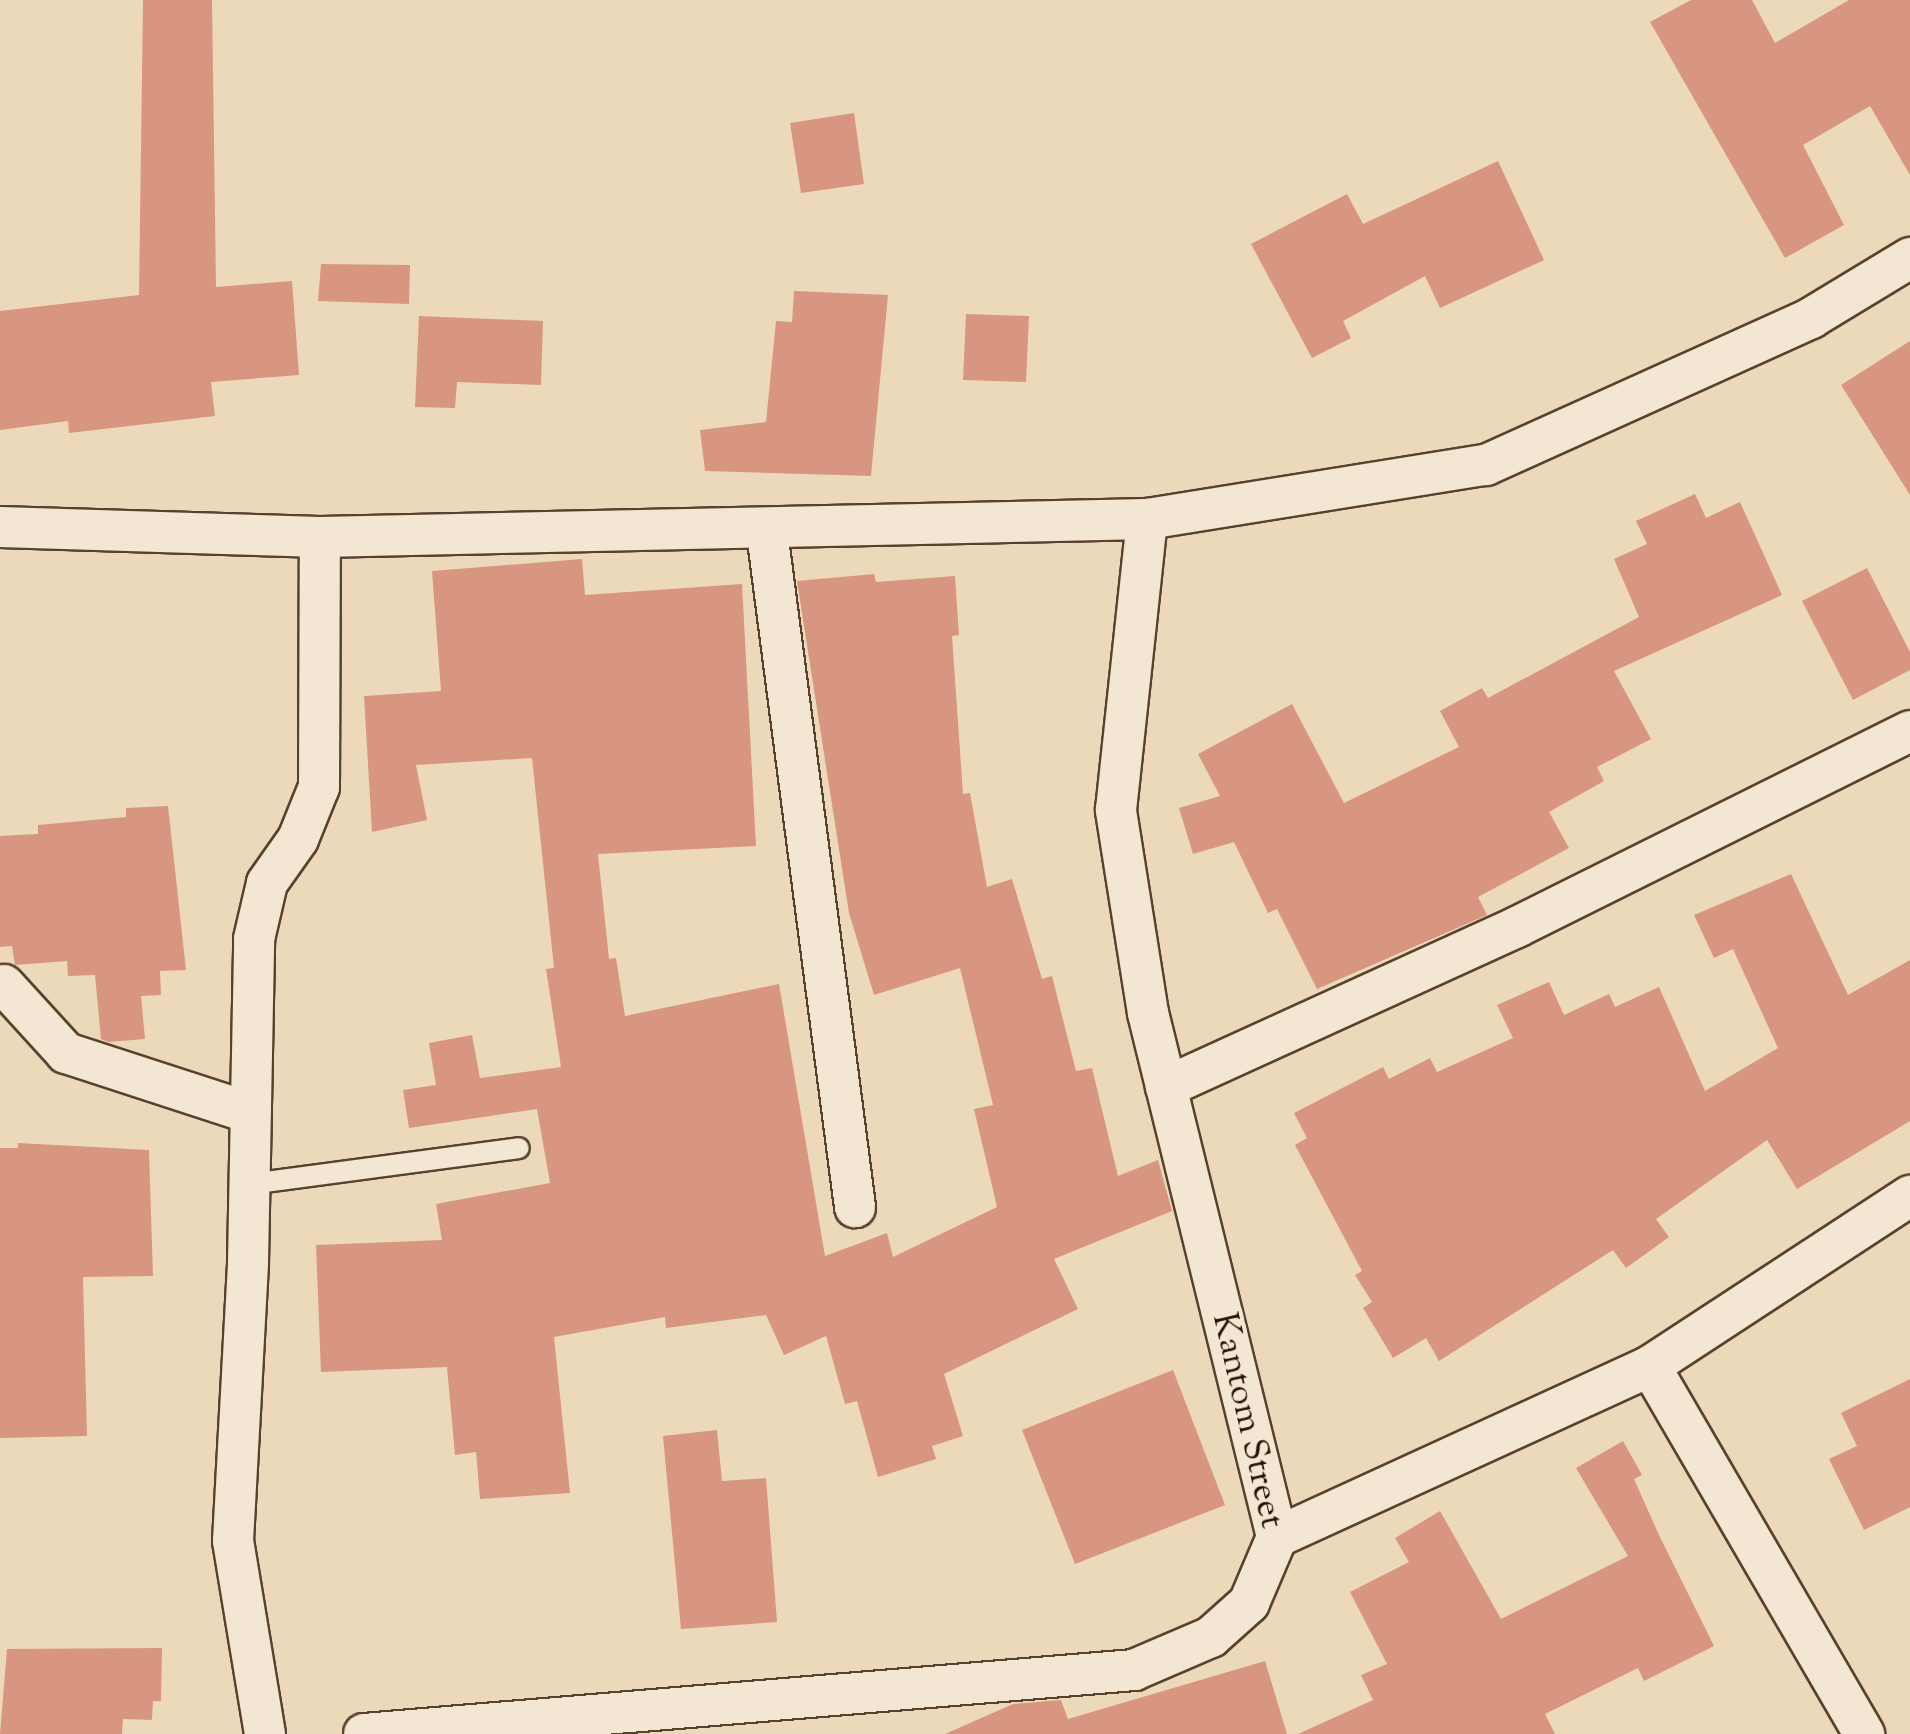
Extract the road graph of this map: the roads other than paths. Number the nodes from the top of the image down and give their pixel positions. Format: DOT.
graph roads {
  1 [pos="1910,258"];
  2 [pos="1147,519"];
  3 [pos="0,527"];
  4 [pos="767,532"];
  5 [pos="320,538"];
  6 [pos="1910,731"];
  7 [pos="4,984"];
  8 [pos="1166,1087"];
  9 [pos="251,1114"];
  10 [pos="519,1148"];
  11 [pos="250,1184"];
  12 [pos="1910,1196"];
  13 [pos="855,1207"];
  14 [pos="1650,1366"];
  15 [pos="1276,1537"];
  16 [pos="265,1734"];
  17 [pos="364,1734"];
  18 [pos="1864,1734"];
  1 -- 2 [label="street"];
  2 -- 4 [label="street"];
  2 -- 8 [label="street, Kantom Street"];
  3 -- 5 [label="street"];
  4 -- 5 [label="street"];
  4 -- 13 [label="street"];
  5 -- 9 [label="street"];
  6 -- 8 [label="street"];
  7 -- 9 [label="street"];
  8 -- 15 [label="street, Kantom Street"];
  9 -- 11 [label="street"];
  10 -- 11 [label="lane"];
  11 -- 16 [label="street"];
  12 -- 14 [label="street"];
  14 -- 15 [label="street"];
  14 -- 18 [label="street"];
  15 -- 17 [label="street, Kantom Street"];
}
